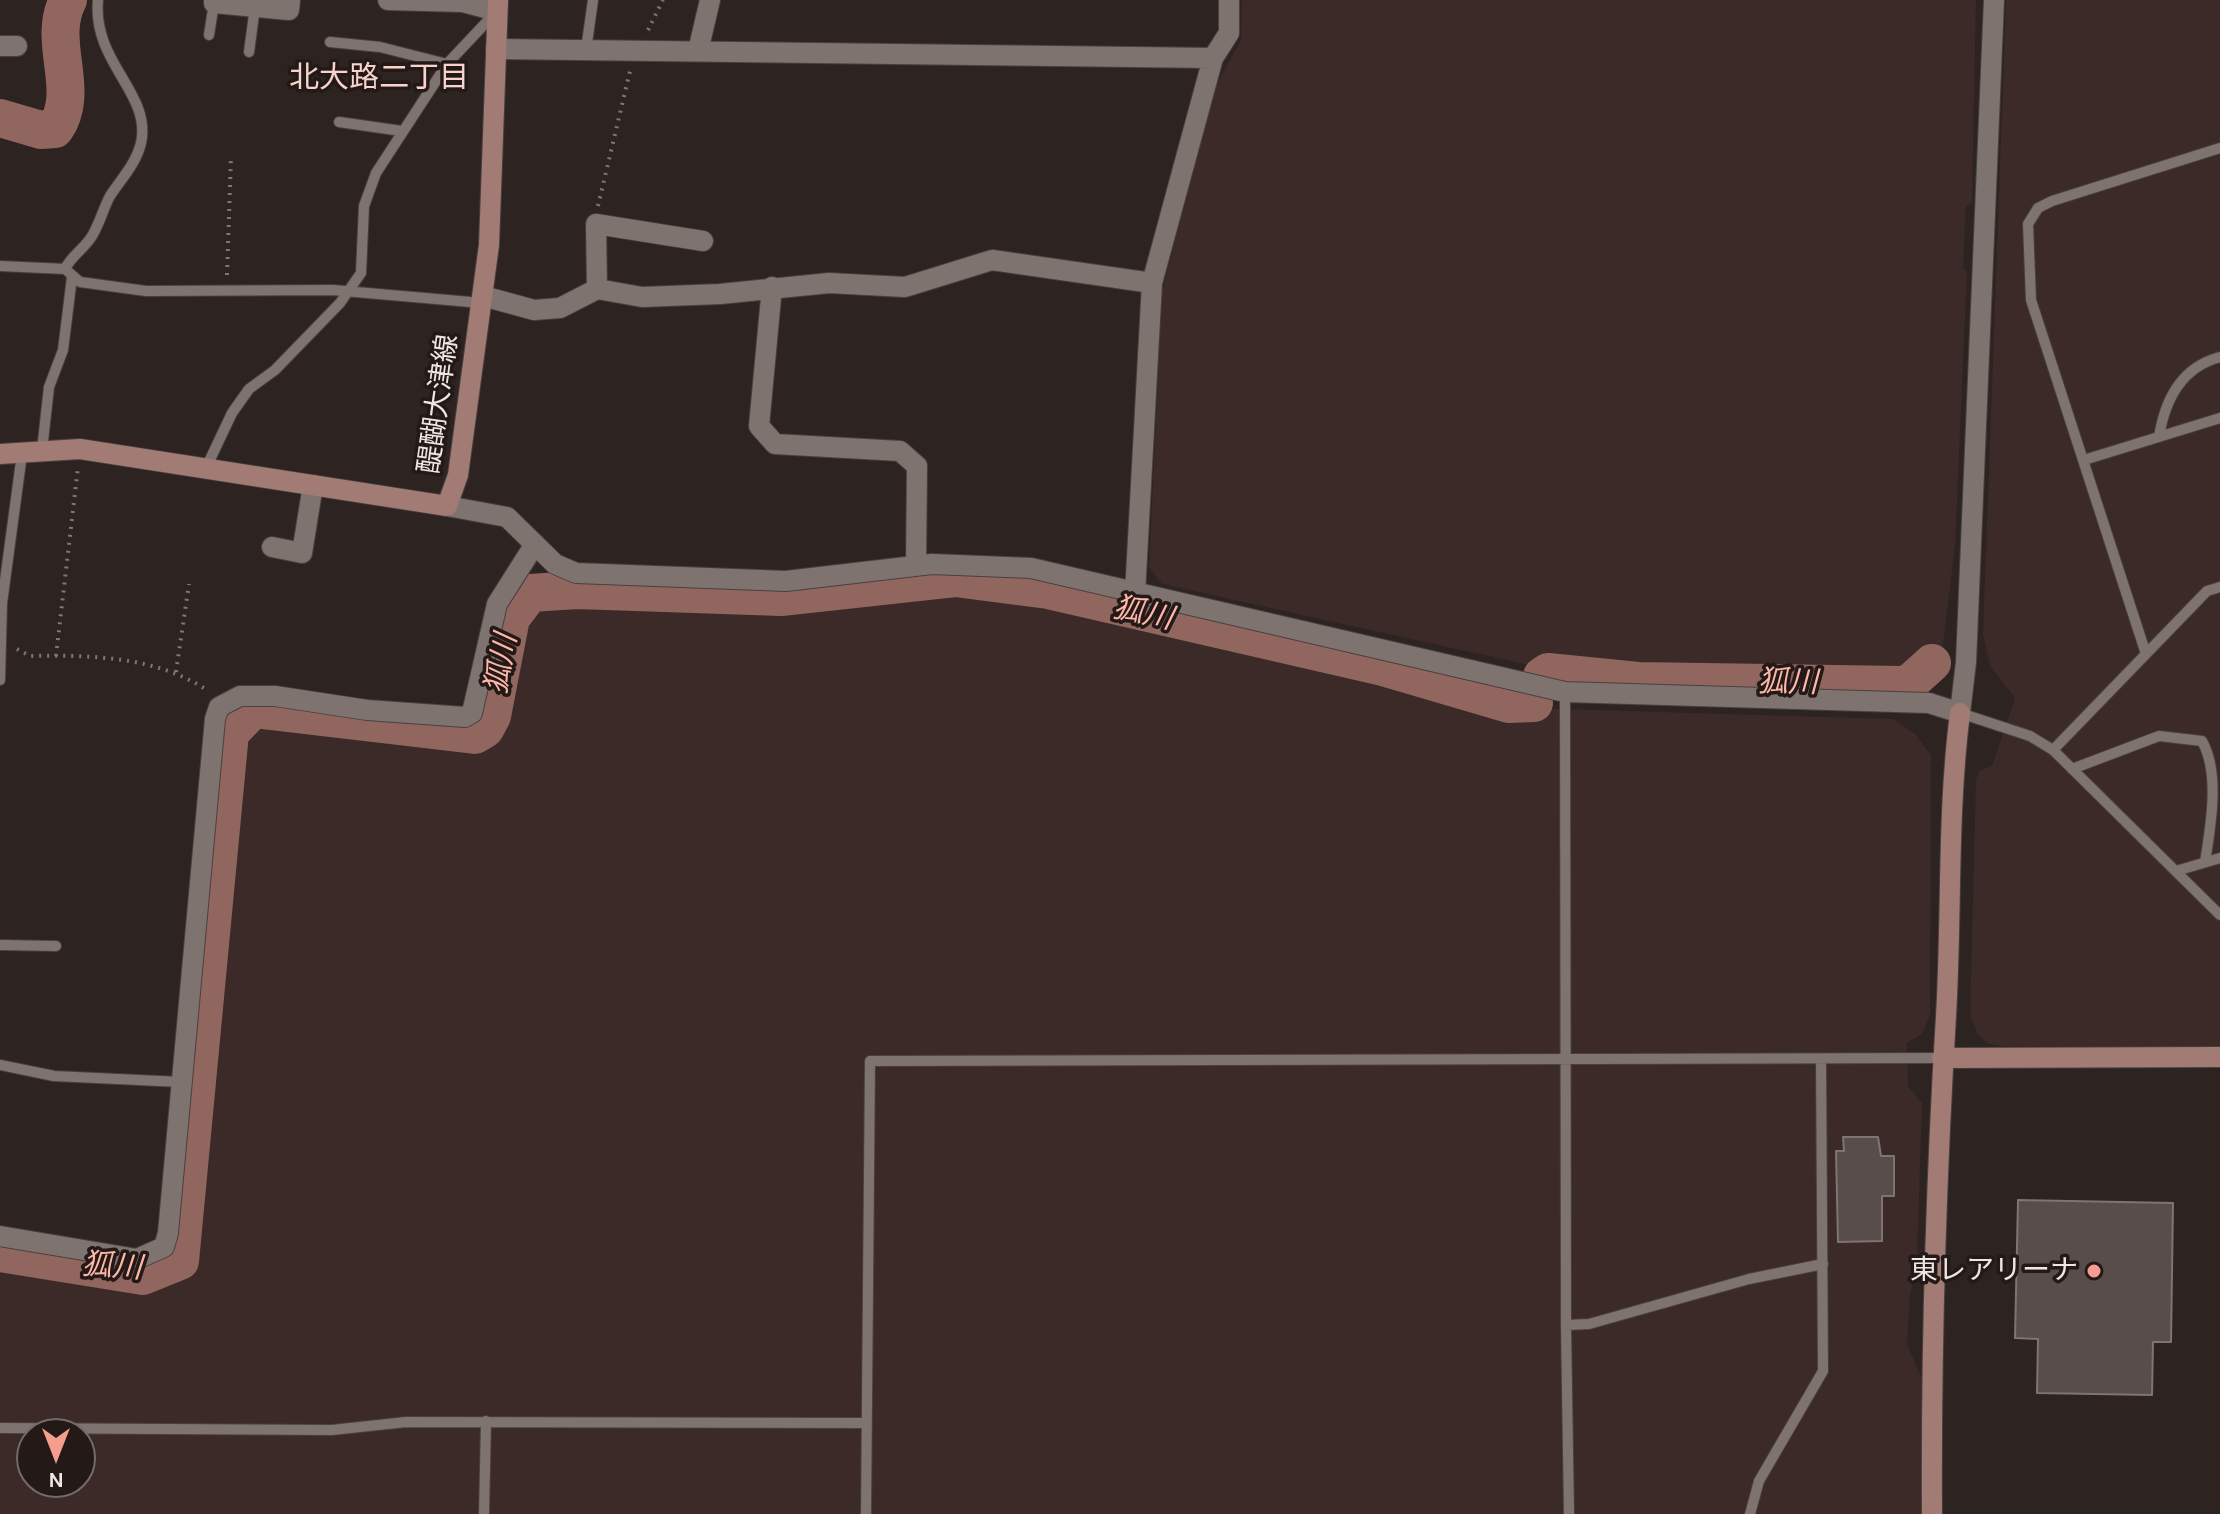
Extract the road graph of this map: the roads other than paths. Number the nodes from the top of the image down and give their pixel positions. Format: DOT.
graph roads {
  1 [pos="98,0"];
  2 [pos="290,0"];
  3 [pos="388,0"];
  4 [pos="593,0"];
  5 [pos="710,0"];
  6 [pos="1229,0"];
  7 [pos="1994,0"];
  8 [pos="214,2"];
  9 [pos="498,6"];
  10 [pos="255,7"];
  11 [pos="209,35"];
  12 [pos="330,42"];
  13 [pos="496,49"];
  14 [pos="586,50"];
  15 [pos="698,51"];
  16 [pos="249,52"];
  17 [pos="1213,58"];
  18 [pos="447,64"];
  19 [pos="339,122"];
  20 [pos="402,131"];
  21 [pos="2220,148"];
  22 [pos="703,241"];
  23 [pos="0,266"];
  24 [pos="68,273"];
  25 [pos="1152,283"];
  26 [pos="772,287"];
  27 [pos="597,289"];
  28 [pos="346,293"];
  29 [pos="483,300"];
  30 [pos="2220,357"];
  31 [pos="2220,418"];
  32 [pos="2159,437"];
  33 [pos="32,452"];
  34 [pos="0,454"];
  35 [pos="2084,460"];
  36 [pos="206,468"];
  37 [pos="313,485"];
  38 [pos="447,506"];
  39 [pos="535,544"];
  40 [pos="272,547"];
  41 [pos="916,566"];
  42 [pos="2220,587"];
  43 [pos="1135,594"];
  44 [pos="1,618"];
  45 [pos="0,641"];
  46 [pos="2146,654"];
  47 [pos="0,680"];
  48 [pos="1565,692"];
  49 [pos="1960,713"];
  50 [pos="2053,750"];
  51 [pos="2072,769"];
  52 [pos="2220,858"];
  53 [pos="2205,862"];
  54 [pos="2176,871"];
  55 [pos="2220,915"];
  56 [pos="0,945"];
  57 [pos="56,946"];
  58 [pos="2220,1057"];
  59 [pos="1942,1058"];
  60 [pos="1567,1059"];
  61 [pos="1821,1059"];
  62 [pos="0,1065"];
  63 [pos="181,1082"];
  64 [pos="0,1236"];
  65 [pos="1823,1264"];
  66 [pos="1566,1325"];
  67 [pos="486,1421"];
  68 [pos="865,1423"];
  69 [pos="0,1428"];
  70 [pos="484,1514"];
  71 [pos="866,1514"];
  72 [pos="1569,1514"];
  73 [pos="1750,1514"];
  74 [pos="1932,1514"];
  1 -- 24 [label="lane"];
  2 -- 10 [label="street"];
  3 -- 9 [label="street"];
  4 -- 14 [label="lane"];
  5 -- 15 [label="street"];
  6 -- 17 [label="street"];
  7 -- 49 [label="street"];
  8 -- 10 [label="street"];
  8 -- 11 [label="lane"];
  9 -- 13 [label="street, 醍醐大津線"];
  9 -- 18 [label="lane"];
  10 -- 16 [label="lane"];
  12 -- 18 [label="lane"];
  13 -- 14 [label="street"];
  13 -- 29 [label="street, 醍醐大津線"];
  14 -- 15 [label="street"];
  15 -- 17 [label="street"];
  17 -- 25 [label="street"];
  18 -- 20 [label="lane"];
  19 -- 20 [label="lane"];
  20 -- 28 [label="lane"];
  21 -- 35 [label="lane"];
  22 -- 27 [label="street"];
  23 -- 24 [label="lane"];
  24 -- 28 [label="lane"];
  24 -- 33 [label="lane"];
  25 -- 26 [label="street"];
  25 -- 43 [label="street"];
  26 -- 27 [label="street"];
  26 -- 41 [label="street"];
  27 -- 29 [label="street"];
  28 -- 29 [label="lane"];
  28 -- 36 [label="lane"];
  29 -- 38 [label="street, 醍醐大津線"];
  30 -- 32 [label="lane"];
  31 -- 32 [label="lane"];
  32 -- 35 [label="lane"];
  33 -- 34 [label="street, 醍醐大津線"];
  33 -- 36 [label="street, 醍醐大津線"];
  33 -- 44 [label="lane"];
  35 -- 46 [label="lane"];
  36 -- 37 [label="street, 醍醐大津線"];
  37 -- 38 [label="street, 醍醐大津線"];
  37 -- 40 [label="street"];
  38 -- 39 [label="street"];
  39 -- 41 [label="street"];
  39 -- 63 [label="street"];
  41 -- 43 [label="street"];
  42 -- 46 [label="lane"];
  43 -- 48 [label="street"];
  44 -- 45 [label="lane"];
  45 -- 47 [label="lane"];
  46 -- 50 [label="lane"];
  48 -- 49 [label="street"];
  48 -- 60 [label="lane"];
  49 -- 50 [label="lane"];
  49 -- 59 [label="street"];
  50 -- 51 [label="lane"];
  51 -- 53 [label="lane"];
  51 -- 54 [label="lane"];
  52 -- 53 [label="lane"];
  53 -- 54 [label="lane"];
  54 -- 55 [label="lane"];
  56 -- 57 [label="lane"];
  58 -- 59 [label="street"];
  59 -- 61 [label="lane"];
  59 -- 74 [label="street"];
  60 -- 61 [label="lane"];
  60 -- 66 [label="lane"];
  60 -- 68 [label="lane"];
  61 -- 65 [label="lane"];
  62 -- 63 [label="lane"];
  63 -- 64 [label="street"];
  65 -- 66 [label="lane"];
  65 -- 73 [label="lane"];
  66 -- 72 [label="lane"];
  67 -- 68 [label="lane"];
  67 -- 69 [label="lane"];
  67 -- 70 [label="lane"];
  68 -- 71 [label="lane"];
}
